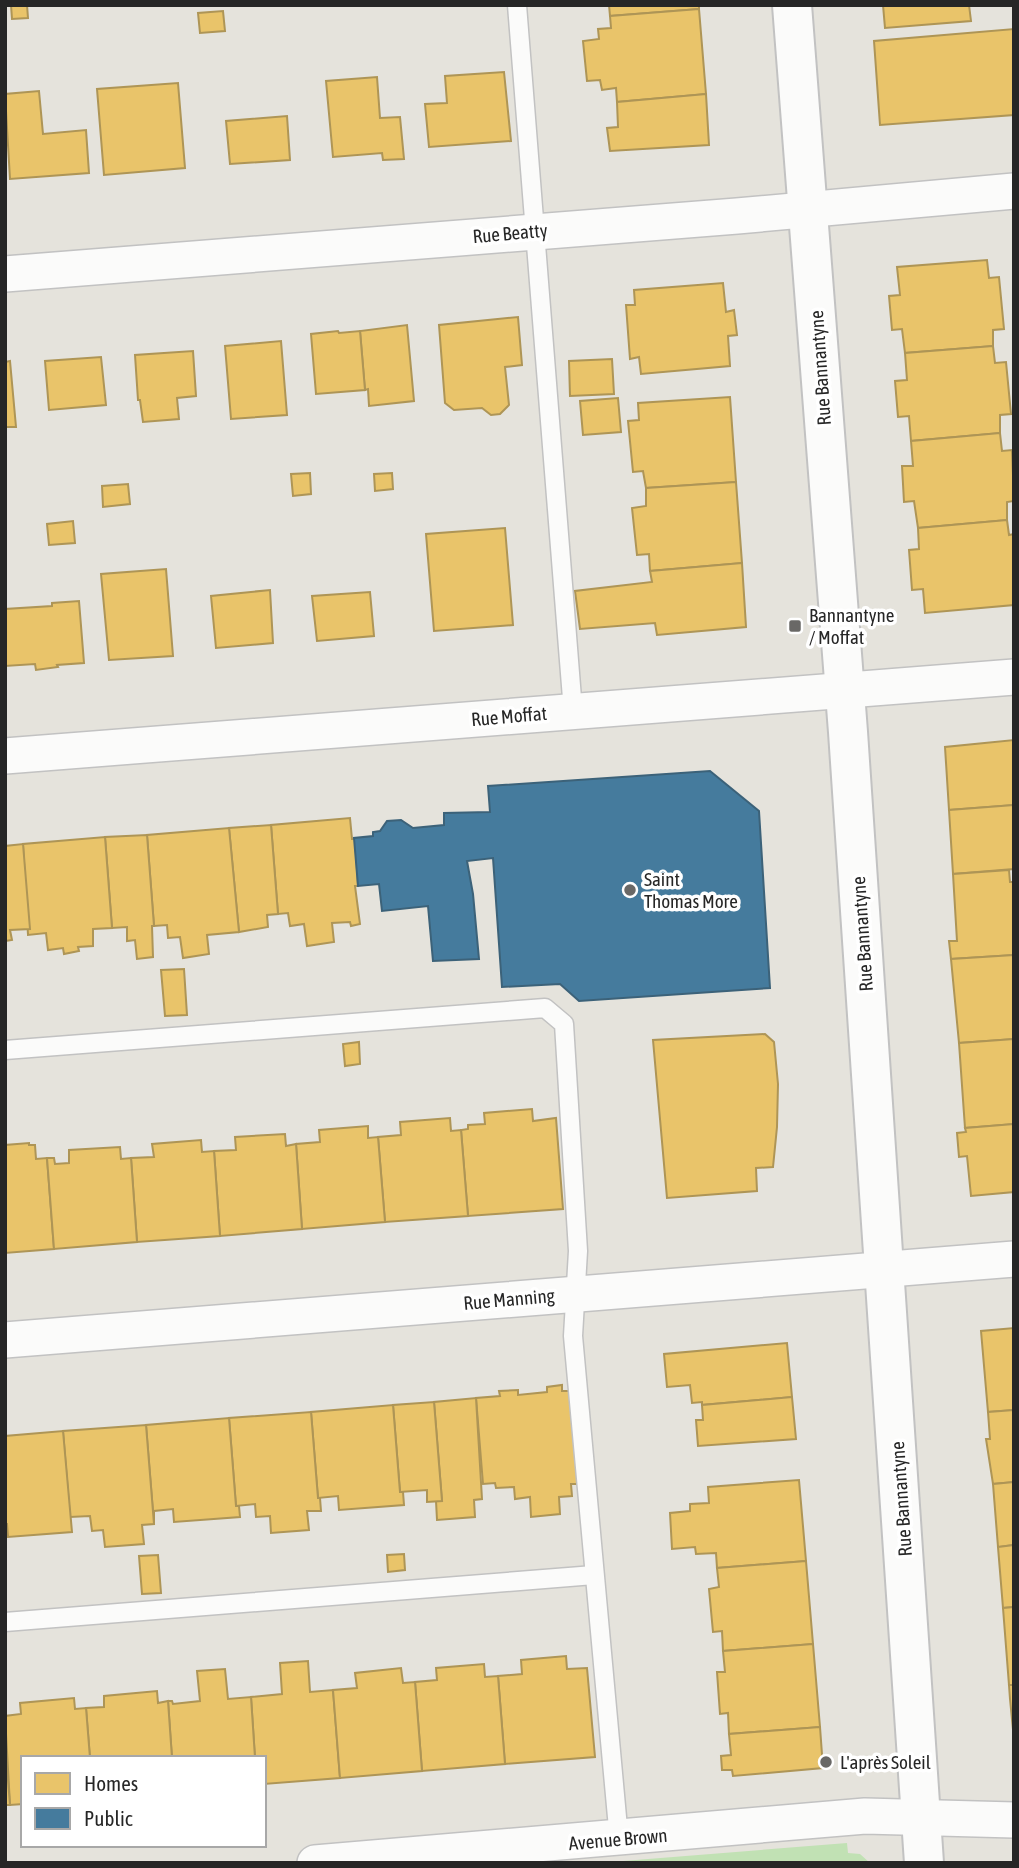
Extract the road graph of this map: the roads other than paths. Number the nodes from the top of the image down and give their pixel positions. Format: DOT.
graph roads {
  1 [pos="517,5"];
  2 [pos="792,5"];
  3 [pos="1014,191"];
  4 [pos="808,209"];
  5 [pos="537,231"];
  6 [pos="5,274"];
  7 [pos="1014,677"];
  8 [pos="844,690"];
  9 [pos="573,711"];
  10 [pos="5,756"];
  11 [pos="5,1050"];
  12 [pos="1014,1259"];
  13 [pos="885,1270"];
  14 [pos="576,1294"];
  15 [pos="5,1340"];
  16 [pos="594,1575"];
  17 [pos="5,1622"];
  18 [pos="922,1819"];
  19 [pos="1014,1820"];
  20 [pos="619,1839"];
  21 [pos="315,1863"];
  22 [pos="924,1863"];
  1 -- 5 [label="lane"];
  2 -- 4 [label="street, Rue Bannantyne"];
  3 -- 4 [label="street, Rue Beatty"];
  4 -- 5 [label="street, Rue Beatty"];
  4 -- 8 [label="street, Rue Bannantyne"];
  5 -- 6 [label="street, Rue Beatty"];
  5 -- 9 [label="lane"];
  7 -- 8 [label="street, Rue Moffat"];
  8 -- 9 [label="street, Rue Moffat"];
  8 -- 13 [label="street, Rue Bannantyne"];
  9 -- 10 [label="street, Rue Moffat"];
  11 -- 14 [label="lane"];
  12 -- 13 [label="street, Rue Manning"];
  13 -- 14 [label="street, Rue Manning"];
  13 -- 18 [label="street, Rue Bannantyne"];
  14 -- 15 [label="street, Rue Manning"];
  14 -- 16 [label="lane"];
  16 -- 17 [label="lane"];
  16 -- 20 [label="lane"];
  18 -- 19 [label="street, Avenue Brown"];
  18 -- 20 [label="street, Avenue Brown"];
  18 -- 22 [label="street, Rue Bannantyne"];
  20 -- 21 [label="street, Avenue Brown"];
}
